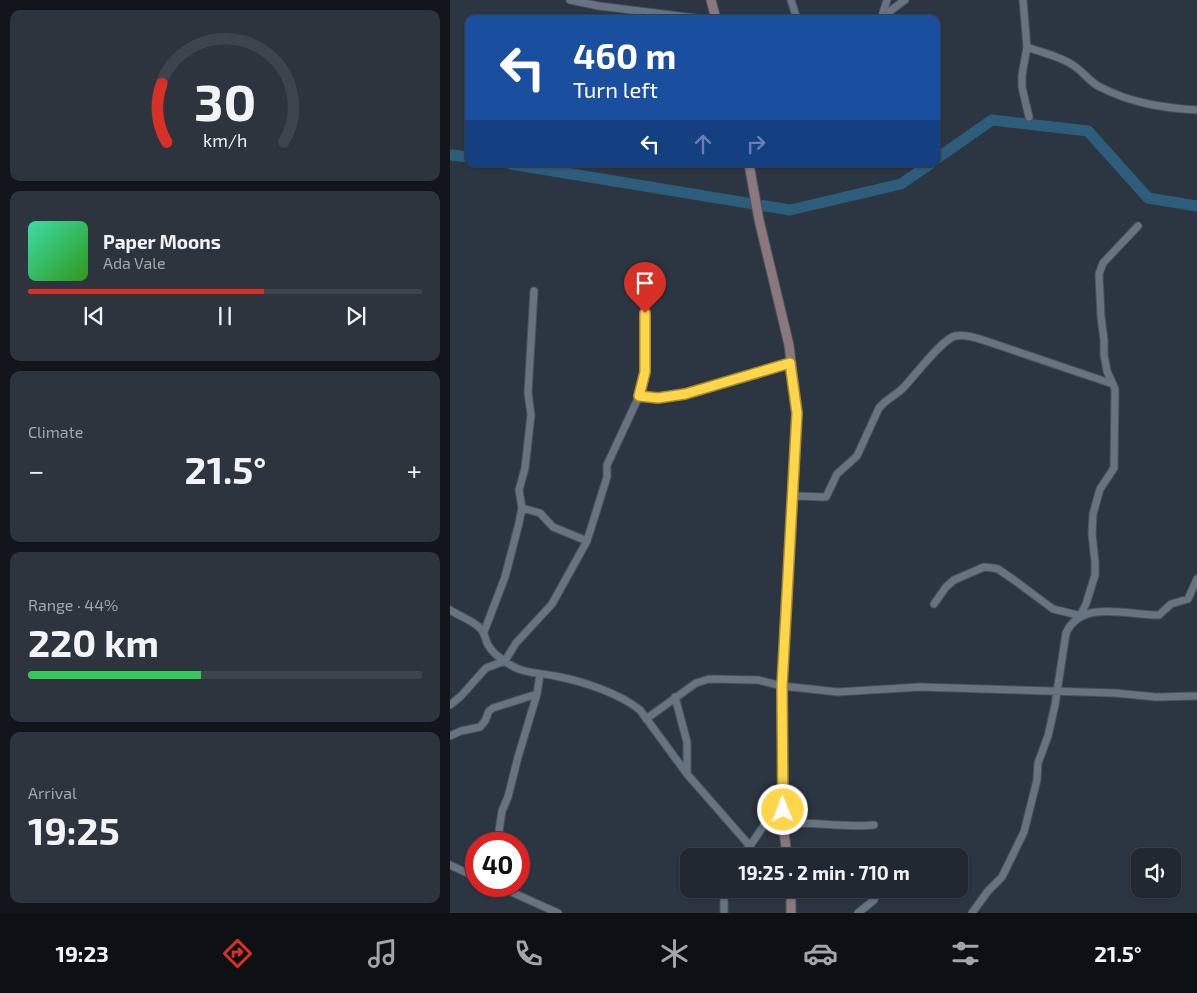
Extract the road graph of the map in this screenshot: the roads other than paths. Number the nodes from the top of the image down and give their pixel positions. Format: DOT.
graph roads {
  1 [pos="570,0"];
  2 [pos="711,0"];
  3 [pos="791,0"];
  4 [pos="887,0"];
  5 [pos="905,0"];
  6 [pos="1023,0"];
  7 [pos="670,15"];
  8 [pos="715,15"];
  9 [pos="796,15"];
  10 [pos="882,15"];
  11 [pos="885,15"];
  12 [pos="1027,47"];
  13 [pos="1197,110"];
  14 [pos="1029,116"];
  15 [pos="750,167"];
  16 [pos="1138,226"];
  17 [pos="534,291"];
  18 [pos="645,295"];
  19 [pos="790,363"];
  20 [pos="1114,384"];
  21 [pos="639,396"];
  22 [pos="792,496"];
  23 [pos="522,508"];
  24 [pos="587,541"];
  25 [pos="1197,579"];
  26 [pos="934,604"];
  27 [pos="450,610"];
  28 [pos="1081,616"];
  29 [pos="484,632"];
  30 [pos="504,661"];
  31 [pos="540,674"];
  32 [pos="782,686"];
  33 [pos="1057,690"];
  34 [pos="537,694"];
  35 [pos="1197,696"];
  36 [pos="675,697"];
  37 [pos="450,705"];
  38 [pos="646,719"];
  39 [pos="450,736"];
  40 [pos="688,774"];
  41 [pos="783,797"];
  42 [pos="783,824"];
  43 [pos="874,825"];
  44 [pos="499,832"];
  45 [pos="750,846"];
  46 [pos="786,848"];
  47 [pos="450,865"];
  48 [pos="465,872"];
  49 [pos="522,897"];
  50 [pos="724,898"];
  51 [pos="791,898"];
  52 [pos="875,898"];
  53 [pos="558,913"];
  54 [pos="724,913"];
  55 [pos="791,913"];
  56 [pos="858,913"];
  57 [pos="972,913"];
  1 -- 7 [label="street"];
  2 -- 8 [label="street"];
  3 -- 9 [label="street"];
  4 -- 10 [label="street"];
  5 -- 11 [label="street"];
  6 -- 12 [label="street"];
  12 -- 13 [label="street"];
  12 -- 14 [label="street"];
  15 -- 19 [label="street"];
  16 -- 20 [label="street"];
  17 -- 23 [label="street"];
  18 -- 21 [label="street"];
  19 -- 21 [label="street"];
  19 -- 22 [label="street"];
  20 -- 22 [label="street"];
  20 -- 28 [label="street"];
  21 -- 24 [label="street"];
  22 -- 32 [label="street"];
  23 -- 24 [label="street"];
  23 -- 29 [label="street"];
  24 -- 30 [label="street"];
  25 -- 28 [label="street"];
  26 -- 28 [label="street"];
  27 -- 29 [label="street"];
  28 -- 33 [label="street"];
  29 -- 30 [label="street"];
  30 -- 31 [label="street"];
  30 -- 37 [label="street"];
  31 -- 34 [label="street"];
  31 -- 38 [label="street"];
  32 -- 33 [label="street"];
  32 -- 36 [label="street"];
  32 -- 41 [label="street"];
  33 -- 35 [label="street"];
  33 -- 57 [label="street"];
  34 -- 39 [label="street"];
  34 -- 44 [label="street"];
  36 -- 38 [label="street"];
  36 -- 40 [label="street"];
  38 -- 40 [label="street"];
  40 -- 45 [label="street"];
  41 -- 42 [label="street"];
  41 -- 45 [label="street"];
  42 -- 43 [label="street"];
  42 -- 46 [label="street"];
  47 -- 48 [label="street"];
  49 -- 53 [label="street"];
  50 -- 54 [label="street"];
  51 -- 55 [label="street"];
  52 -- 56 [label="street"];
}
